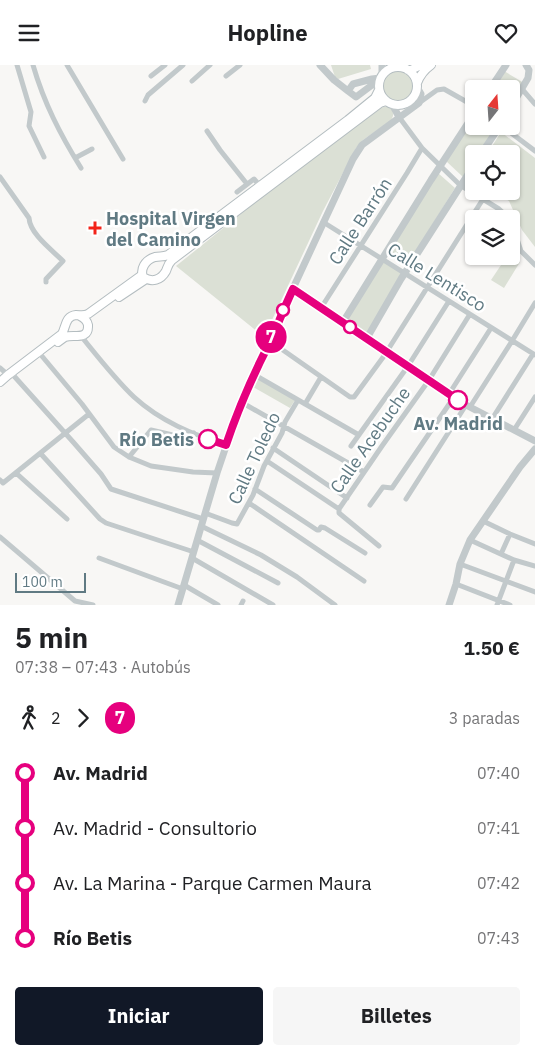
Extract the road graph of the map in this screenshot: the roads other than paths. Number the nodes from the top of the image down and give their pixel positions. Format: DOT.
graph roads {
  1 [pos="16,65"];
  2 [pos="33,65"];
  3 [pos="67,65"];
  4 [pos="166,65"];
  5 [pos="183,65"];
  6 [pos="210,65"];
  7 [pos="240,65"];
  8 [pos="320,65"];
  9 [pos="382,65"];
  10 [pos="421,65"];
  11 [pos="431,65"];
  12 [pos="506,65"];
  13 [pos="526,65"];
  14 [pos="397,66"];
  15 [pos="408,70"];
  16 [pos="151,76"];
  17 [pos="226,76"];
  18 [pos="496,80"];
  19 [pos="192,81"];
  20 [pos="365,81"];
  21 [pos="380,82"];
  22 [pos="368,88"];
  23 [pos="418,88"];
  24 [pos="522,89"];
  25 [pos="348,91"];
  26 [pos="520,92"];
  27 [pos="430,95"];
  28 [pos="145,101"];
  29 [pos="465,101"];
  30 [pos="420,103"];
  31 [pos="535,104"];
  32 [pos="396,109"];
  33 [pos="465,128"];
  34 [pos="208,131"];
  35 [pos="513,135"];
  36 [pos="422,148"];
  37 [pos="92,149"];
  38 [pos="535,151"];
  39 [pos="44,157"];
  40 [pos="75,158"];
  41 [pos="123,159"];
  42 [pos="440,166"];
  43 [pos="81,168"];
  44 [pos="0,177"];
  45 [pos="465,178"];
  46 [pos="247,184"];
  47 [pos="460,185"];
  48 [pos="260,186"];
  49 [pos="465,188"];
  50 [pos="237,191"];
  51 [pos="482,200"];
  52 [pos="485,200"];
  53 [pos="500,210"];
  54 [pos="324,222"];
  55 [pos="360,245"];
  56 [pos="520,249"];
  57 [pos="161,257"];
  58 [pos="382,259"];
  59 [pos="168,265"];
  60 [pos="535,265"];
  61 [pos="405,274"];
  62 [pos="144,277"];
  63 [pos="46,282"];
  64 [pos="427,287"];
  65 [pos="293,289"];
  66 [pos="449,301"];
  67 [pos="535,303"];
  68 [pos="321,308"];
  69 [pos="470,314"];
  70 [pos="80,316"];
  71 [pos="343,322"];
  72 [pos="88,324"];
  73 [pos="66,327"];
  74 [pos="491,327"];
  75 [pos="72,336"];
  76 [pos="82,336"];
  77 [pos="367,338"];
  78 [pos="270,341"];
  79 [pos="512,341"];
  80 [pos="387,352"];
  81 [pos="41,355"];
  82 [pos="534,355"];
  83 [pos="408,366"];
  84 [pos="0,368"];
  85 [pos="253,374"];
  86 [pos="11,375"];
  87 [pos="321,377"];
  88 [pos="429,380"];
  89 [pos="0,382"];
  90 [pos="0,388"];
  91 [pos="451,395"];
  92 [pos="535,397"];
  93 [pos="298,400"];
  94 [pos="241,402"];
  95 [pos="304,404"];
  96 [pos="468,406"];
  97 [pos="89,414"];
  98 [pos="492,419"];
  99 [pos="284,426"];
  100 [pos="514,431"];
  101 [pos="66,433"];
  102 [pos="194,433"];
  103 [pos="358,435"];
  104 [pos="535,441"];
  105 [pos="226,445"];
  106 [pos="351,446"];
  107 [pos="273,448"];
  108 [pos="535,449"];
  109 [pos="41,453"];
  110 [pos="129,457"];
  111 [pos="267,461"];
  112 [pos="364,472"];
  113 [pos="16,473"];
  114 [pos="217,473"];
  115 [pos="1,481"];
  116 [pos="255,489"];
  117 [pos="347,498"];
  118 [pos="406,499"];
  119 [pos="249,503"];
  120 [pos="370,505"];
  121 [pos="339,509"];
  122 [pos="67,519"];
  123 [pos="203,520"];
  124 [pos="482,521"];
  125 [pos="510,534"];
  126 [pos="0,537"];
  127 [pos="197,540"];
  128 [pos="470,540"];
  129 [pos="535,544"];
  130 [pos="380,546"];
  131 [pos="365,553"];
  132 [pos="501,554"];
  133 [pos="193,555"];
  134 [pos="99,559"];
  135 [pos="514,560"];
  136 [pos="460,564"];
  137 [pos="535,566"];
  138 [pos="506,580"];
  139 [pos="364,581"];
  140 [pos="278,583"];
  141 [pos="456,584"];
  142 [pos="183,587"];
  143 [pos="535,592"];
  144 [pos="498,603"];
  145 [pos="181,604"];
  146 [pos="93,605"];
  147 [pos="218,605"];
  148 [pos="273,605"];
  149 [pos="335,605"];
  150 [pos="449,605"];
  151 [pos="510,605"];
  1 -- 39 [label="street"];
  2 -- 40 [label="street"];
  3 -- 41 [label="street"];
  4 -- 16 [label="street"];
  5 -- 28 [label="street"];
  6 -- 19 [label="street"];
  7 -- 17 [label="street"];
  8 -- 25 [label="street"];
  9 -- 21 [label="street"];
  10 -- 15 [label="main road"];
  11 -- 23 [label="main road"];
  12 -- 18 [label="street"];
  13 -- 24 [label="street"];
  14 -- 15 [label="main road"];
  14 -- 21 [label="main road"];
  15 -- 23 [label="main road"];
  20 -- 21 [label="street"];
  20 -- 22 [label="street"];
  20 -- 25 [label="street"];
  21 -- 22 [label="street"];
  21 -- 32 [label="main road"];
  21 -- 48 [label="main road"];
  22 -- 25 [label="street"];
  23 -- 27 [label="street"];
  23 -- 30 [label="street"];
  23 -- 32 [label="main road"];
  24 -- 26 [label="street"];
  24 -- 31 [label="street"];
  27 -- 29 [label="street"];
  27 -- 30 [label="street"];
  30 -- 32 [label="street"];
  32 -- 36 [label="street"];
  32 -- 54 [label="street"];
  32 -- 59 [label="main road"];
  33 -- 42 [label="street"];
  34 -- 46 [label="street"];
  35 -- 38 [label="street"];
  36 -- 42 [label="street"];
  36 -- 55 [label="street, Calle Barrón"];
  37 -- 40 [label="street"];
  40 -- 43 [label="street"];
  42 -- 47 [label="street"];
  42 -- 58 [label="street"];
  44 -- 63 [label="street"];
  45 -- 47 [label="street"];
  46 -- 48 [label="street"];
  46 -- 50 [label="street"];
  47 -- 49 [label="street"];
  47 -- 61 [label="street"];
  48 -- 57 [label="main road"];
  51 -- 64 [label="street"];
  52 -- 53 [label="street"];
  54 -- 55 [label="street, Calle Lentisco"];
  54 -- 65 [label="street"];
  55 -- 58 [label="street, Calle Lentisco"];
  55 -- 68 [label="street, Calle Barrón"];
  56 -- 60 [label="street"];
  57 -- 59 [label="main road"];
  57 -- 62 [label="main road"];
  58 -- 61 [label="street, Calle Lentisco"];
  58 -- 71 [label="street"];
  59 -- 62 [label="main road"];
  61 -- 64 [label="street, Calle Lentisco"];
  61 -- 77 [label="street"];
  62 -- 70 [label="main road"];
  62 -- 72 [label="main road"];
  64 -- 66 [label="street, Calle Lentisco"];
  64 -- 80 [label="street"];
  65 -- 68 [label="street"];
  65 -- 78 [label="street"];
  66 -- 69 [label="street, Calle Lentisco"];
  66 -- 83 [label="street"];
  67 -- 79 [label="street"];
  68 -- 71 [label="street"];
  69 -- 74 [label="street, Calle Lentisco"];
  69 -- 88 [label="street, Calle Acebuche"];
  70 -- 72 [label="main road"];
  70 -- 73 [label="main road"];
  71 -- 77 [label="street"];
  72 -- 76 [label="main road"];
  73 -- 75 [label="main road"];
  73 -- 86 [label="main road"];
  74 -- 79 [label="street, Calle Lentisco"];
  74 -- 91 [label="street"];
  75 -- 76 [label="main road"];
  75 -- 81 [label="main road"];
  76 -- 102 [label="street"];
  77 -- 80 [label="street"];
  78 -- 85 [label="street"];
  78 -- 87 [label="street"];
  79 -- 82 [label="street, Calle Lentisco"];
  79 -- 96 [label="street"];
  80 -- 83 [label="street"];
  80 -- 87 [label="street"];
  81 -- 86 [label="main road"];
  81 -- 97 [label="street"];
  82 -- 98 [label="street"];
  83 -- 88 [label="street"];
  83 -- 103 [label="street"];
  84 -- 86 [label="street"];
  85 -- 93 [label="street"];
  85 -- 94 [label="street"];
  86 -- 89 [label="main road"];
  86 -- 90 [label="main road"];
  86 -- 101 [label="street"];
  87 -- 95 [label="street"];
  88 -- 91 [label="street"];
  88 -- 112 [label="street, Calle Acebuche"];
  91 -- 96 [label="street"];
  91 -- 120 [label="street"];
  92 -- 100 [label="street"];
  93 -- 95 [label="street"];
  93 -- 99 [label="street, Calle Toledo"];
  94 -- 99 [label="street"];
  94 -- 105 [label="street"];
  95 -- 103 [label="street"];
  96 -- 98 [label="street"];
  96 -- 118 [label="street"];
  97 -- 101 [label="street"];
  97 -- 110 [label="street"];
  98 -- 100 [label="street"];
  99 -- 107 [label="street, Calle Toledo"];
  99 -- 112 [label="street"];
  100 -- 104 [label="street"];
  101 -- 109 [label="street"];
  101 -- 123 [label="street"];
  102 -- 105 [label="street"];
  102 -- 110 [label="street"];
  103 -- 106 [label="street"];
  105 -- 114 [label="street"];
  107 -- 111 [label="street, Calle Toledo"];
  107 -- 117 [label="street"];
  108 -- 124 [label="street"];
  109 -- 113 [label="street"];
  109 -- 133 [label="street"];
  110 -- 114 [label="street"];
  111 -- 116 [label="street, Calle Toledo"];
  111 -- 121 [label="street"];
  112 -- 117 [label="street, Calle Acebuche"];
  113 -- 115 [label="street"];
  113 -- 122 [label="street"];
  114 -- 123 [label="street"];
  116 -- 119 [label="street, Calle Toledo"];
  116 -- 131 [label="street"];
  117 -- 121 [label="street, Calle Acebuche"];
  119 -- 123 [label="street, Calle Toledo"];
  119 -- 139 [label="street"];
  121 -- 130 [label="street, Calle Acebuche"];
  123 -- 127 [label="street"];
  123 -- 149 [label="street"];
  124 -- 125 [label="street"];
  124 -- 128 [label="street"];
  125 -- 129 [label="street"];
  125 -- 132 [label="street"];
  126 -- 146 [label="street"];
  127 -- 133 [label="street"];
  127 -- 140 [label="street"];
  128 -- 132 [label="street"];
  128 -- 136 [label="street"];
  132 -- 135 [label="street"];
  133 -- 142 [label="street"];
  133 -- 148 [label="street"];
  134 -- 142 [label="street"];
  135 -- 137 [label="street"];
  135 -- 138 [label="street"];
  136 -- 138 [label="street"];
  136 -- 141 [label="street"];
  138 -- 143 [label="street"];
  138 -- 144 [label="street"];
  141 -- 144 [label="street"];
  141 -- 150 [label="street"];
  142 -- 145 [label="street"];
  142 -- 147 [label="street"];
  144 -- 151 [label="street"];
}
